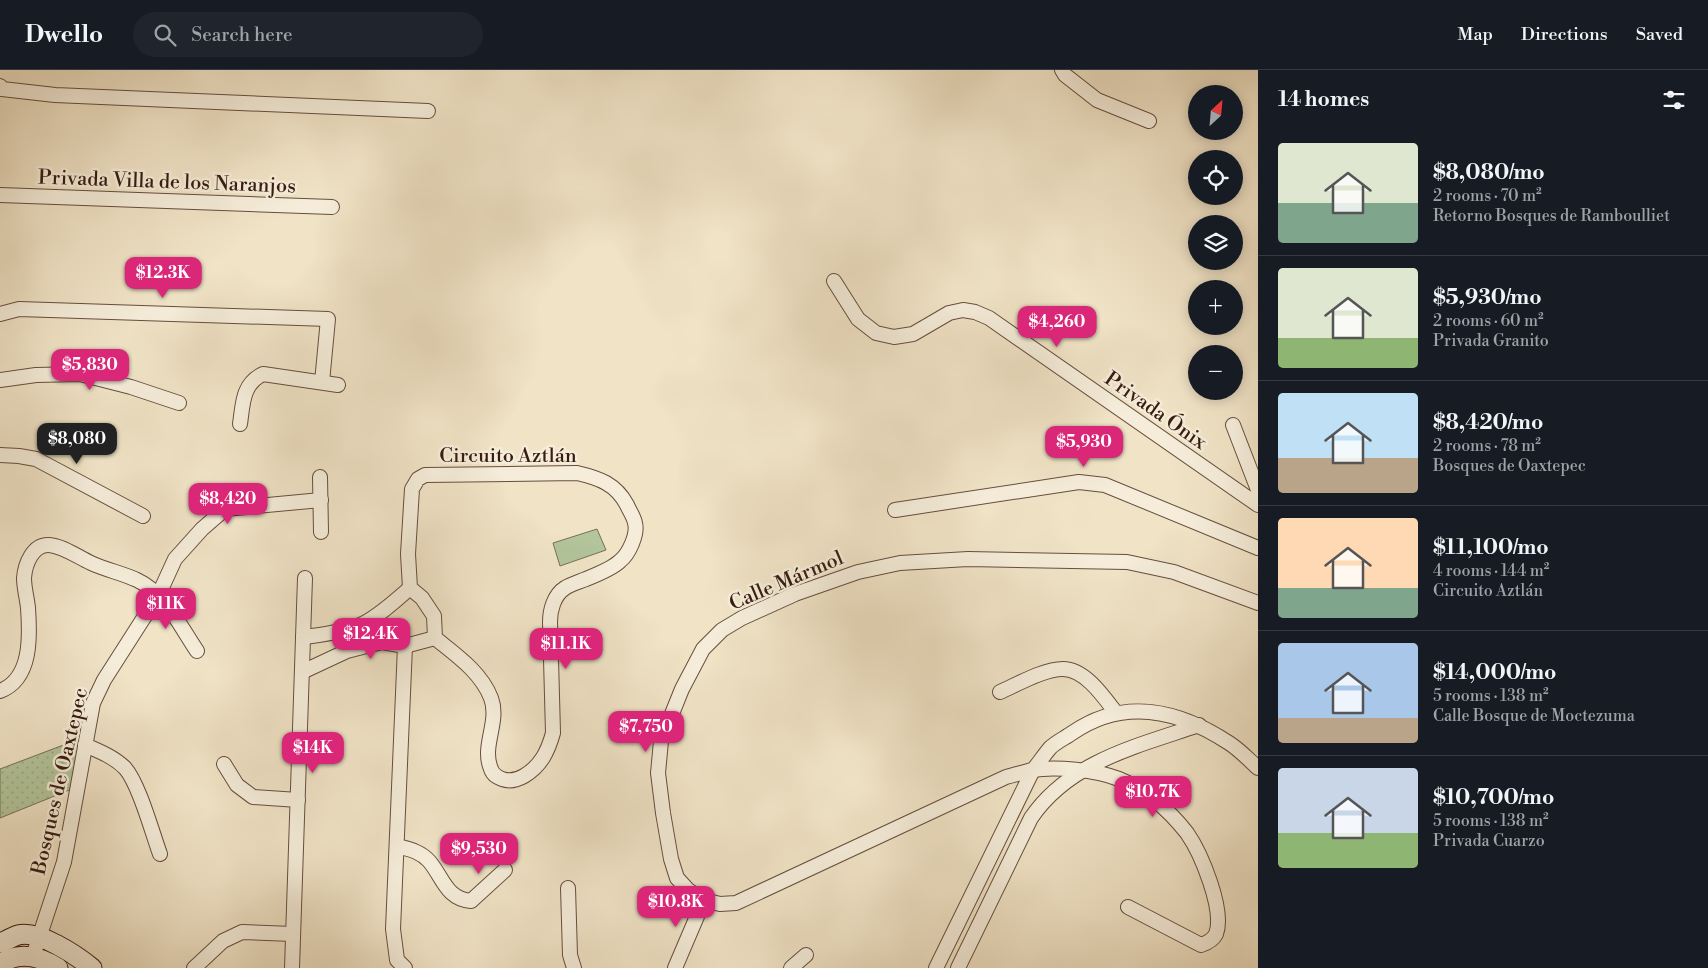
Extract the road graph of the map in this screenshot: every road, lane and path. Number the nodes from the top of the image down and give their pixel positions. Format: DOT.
graph roads {
  1 [pos="1062,70"];
  2 [pos="0,86"];
  3 [pos="428,111"];
  4 [pos="1149,121"];
  5 [pos="0,195"];
  6 [pos="332,207"];
  7 [pos="834,281"];
  8 [pos="0,314"];
  9 [pos="0,380"];
  10 [pos="322,382"];
  11 [pos="338,385"];
  12 [pos="179,403"];
  13 [pos="240,424"];
  14 [pos="1233,425"];
  15 [pos="0,455"];
  16 [pos="320,477"];
  17 [pos="1258,490"];
  18 [pos="320,500"];
  19 [pos="1258,505"];
  20 [pos="896,510"];
  21 [pos="143,516"];
  22 [pos="321,532"];
  23 [pos="1258,548"];
  24 [pos="305,578"];
  25 [pos="410,588"];
  26 [pos="159,594"];
  27 [pos="1258,604"];
  28 [pos="303,637"];
  29 [pos="435,638"];
  30 [pos="405,646"];
  31 [pos="197,651"];
  32 [pos="302,672"];
  33 [pos="0,691"];
  34 [pos="1000,692"];
  35 [pos="1116,713"];
  36 [pos="1199,725"];
  37 [pos="85,745"];
  38 [pos="224,764"];
  39 [pos="1258,768"];
  40 [pos="1084,769"];
  41 [pos="1034,770"];
  42 [pos="298,800"];
  43 [pos="396,846"];
  44 [pos="160,854"];
  45 [pos="505,870"];
  46 [pos="568,888"];
  47 [pos="704,900"];
  48 [pos="1128,907"];
  49 [pos="293,934"];
  50 [pos="39,937"];
  51 [pos="0,943"];
  52 [pos="806,955"];
  53 [pos="33,956"];
  54 [pos="0,964"];
  55 [pos="58,968"];
  56 [pos="92,968"];
  57 [pos="194,968"];
  58 [pos="292,968"];
  59 [pos="405,968"];
  60 [pos="574,968"];
  61 [pos="675,968"];
  62 [pos="791,968"];
  63 [pos="936,968"];
  64 [pos="958,968"];
  1 -- 4 [label="street"];
  2 -- 3 [label="street"];
  5 -- 6 [label="street, Privada Villa de los Naranjos"];
  7 -- 19 [label="street, Privada Ónix"];
  8 -- 10 [label="street"];
  9 -- 12 [label="street"];
  10 -- 11 [label="street"];
  10 -- 13 [label="street"];
  14 -- 17 [label="street"];
  15 -- 21 [label="street"];
  16 -- 18 [label="street"];
  18 -- 22 [label="street"];
  18 -- 26 [label="street, Bosques de Oaxtepec"];
  20 -- 23 [label="street"];
  24 -- 28 [label="street"];
  25 -- 28 [label="street"];
  25 -- 29 [label="street"];
  25 -- 29 [label="street, Circuito Aztlán"];
  26 -- 31 [label="street"];
  26 -- 33 [label="street"];
  26 -- 37 [label="street, Bosques de Oaxtepec"];
  27 -- 47 [label="street, Calle Mármol"];
  28 -- 32 [label="street"];
  29 -- 30 [label="street"];
  30 -- 32 [label="street"];
  30 -- 43 [label="street"];
  32 -- 42 [label="street"];
  34 -- 35 [label="street"];
  35 -- 36 [label="street"];
  35 -- 41 [label="street"];
  36 -- 39 [label="street"];
  36 -- 40 [label="street"];
  37 -- 44 [label="street"];
  37 -- 50 [label="street, Bosques de Oaxtepec"];
  38 -- 42 [label="street"];
  40 -- 41 [label="street, Calle Mármol"];
  40 -- 48 [label="street"];
  40 -- 64 [label="street"];
  41 -- 47 [label="street, Calle Mármol"];
  41 -- 63 [label="street"];
  42 -- 49 [label="street"];
  43 -- 45 [label="street"];
  43 -- 59 [label="street"];
  46 -- 60 [label="street"];
  47 -- 61 [label="street"];
  49 -- 57 [label="street"];
  49 -- 58 [label="street"];
  50 -- 51 [label="street"];
  50 -- 53 [label="street, Bosques de Oaxtepec"];
  50 -- 56 [label="street"];
  52 -- 62 [label="street"];
  53 -- 54 [label="street"];
  53 -- 55 [label="street"];
}
